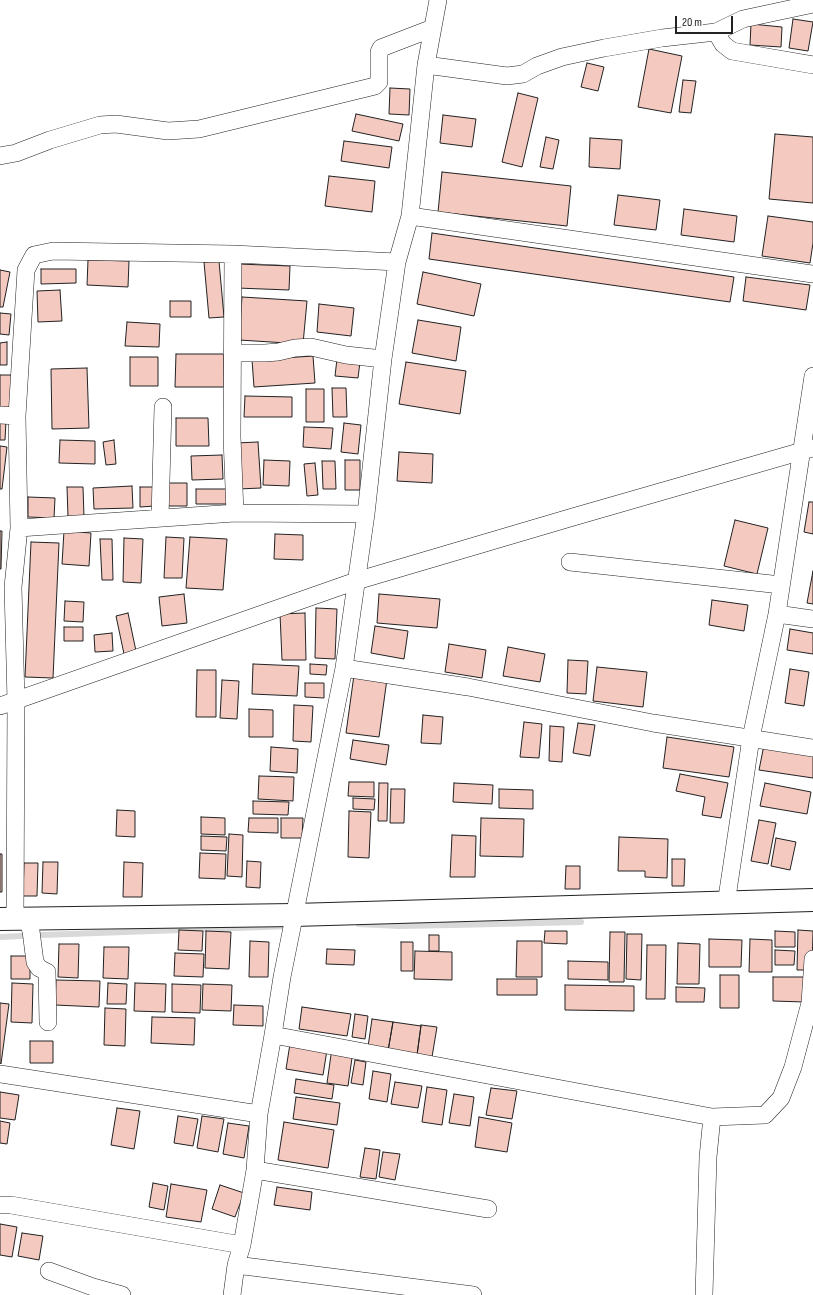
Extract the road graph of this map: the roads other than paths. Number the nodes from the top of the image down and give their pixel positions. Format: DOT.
graph roads {
  1 [pos="438,0"];
  2 [pos="813,4"];
  3 [pos="433,28"];
  4 [pos="716,32"];
  5 [pos="426,65"];
  6 [pos="813,65"];
  7 [pos="0,156"];
  8 [pos="410,216"];
  9 [pos="233,254"];
  10 [pos="397,262"];
  11 [pos="813,274"];
  12 [pos="232,353"];
  13 [pos="383,359"];
  14 [pos="813,376"];
  15 [pos="163,407"];
  16 [pos="0,415"];
  17 [pos="17,416"];
  18 [pos="807,449"];
  19 [pos="235,514"];
  20 [pos="366,514"];
  21 [pos="160,518"];
  22 [pos="19,528"];
  23 [pos="570,562"];
  24 [pos="356,581"];
  25 [pos="781,585"];
  26 [pos="6,587"];
  27 [pos="777,614"];
  28 [pos="813,619"];
  29 [pos="344,668"];
  30 [pos="16,701"];
  31 [pos="0,706"];
  32 [pos="750,738"];
  33 [pos="813,748"];
  34 [pos="813,900"];
  35 [pos="726,904"];
  36 [pos="294,915"];
  37 [pos="18,922"];
  38 [pos="813,959"];
  39 [pos="48,1022"];
  40 [pos="273,1035"];
  41 [pos="0,1074"];
  42 [pos="259,1114"];
  43 [pos="712,1117"];
  44 [pos="255,1170"];
  45 [pos="0,1205"];
  46 [pos="488,1209"];
  47 [pos="242,1245"];
  48 [pos="236,1265"];
  49 [pos="49,1272"];
  50 [pos="122,1295"];
  51 [pos="232,1295"];
  52 [pos="473,1295"];
  53 [pos="704,1295"];
  1 -- 3 [label="street"];
  2 -- 4 [label="street"];
  3 -- 5 [label="street"];
  3 -- 7 [label="street"];
  4 -- 5 [label="street"];
  4 -- 6 [label="street"];
  5 -- 8 [label="street"];
  8 -- 10 [label="street"];
  8 -- 11 [label="street"];
  9 -- 10 [label="street"];
  9 -- 12 [label="street"];
  9 -- 17 [label="street"];
  10 -- 13 [label="street"];
  12 -- 13 [label="street"];
  12 -- 19 [label="street"];
  13 -- 20 [label="street"];
  14 -- 18 [label="street"];
  15 -- 21 [label="street"];
  16 -- 17 [label="street"];
  17 -- 22 [label="street"];
  18 -- 24 [label="street"];
  18 -- 25 [label="street"];
  19 -- 20 [label="street"];
  19 -- 21 [label="street"];
  20 -- 24 [label="street"];
  21 -- 22 [label="street"];
  22 -- 26 [label="street"];
  23 -- 25 [label="street"];
  24 -- 29 [label="street"];
  24 -- 30 [label="street"];
  25 -- 27 [label="street"];
  26 -- 30 [label="street"];
  27 -- 28 [label="street"];
  27 -- 32 [label="street"];
  29 -- 32 [label="street"];
  29 -- 36 [label="street"];
  30 -- 31 [label="street"];
  30 -- 37 [label="street"];
  32 -- 33 [label="street"];
  32 -- 35 [label="street"];
  34 -- 35 [label="main road"];
  35 -- 36 [label="main road"];
  36 -- 37 [label="main road"];
  36 -- 40 [label="street"];
  37 -- 39 [label="street"];
  38 -- 43 [label="street"];
  40 -- 42 [label="street"];
  40 -- 43 [label="street"];
  41 -- 42 [label="street"];
  42 -- 44 [label="street"];
  43 -- 53 [label="street"];
  44 -- 46 [label="street"];
  44 -- 47 [label="street"];
  45 -- 47 [label="street"];
  47 -- 48 [label="street"];
  48 -- 51 [label="street"];
  48 -- 52 [label="street"];
  49 -- 50 [label="street"];
}
